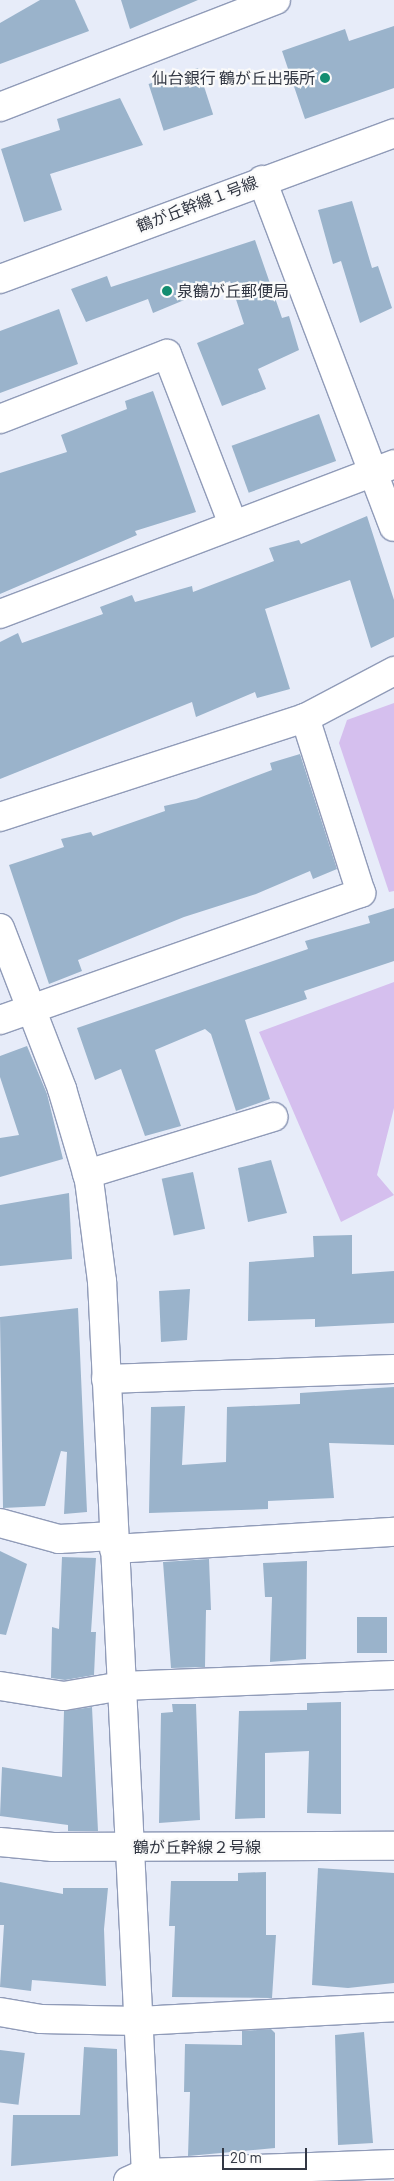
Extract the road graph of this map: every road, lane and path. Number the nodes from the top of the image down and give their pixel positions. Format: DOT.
graph roads {
  1 [pos="276,0"];
  2 [pos="0,107"];
  3 [pos="394,133"];
  4 [pos="262,180"];
  5 [pos="0,279"];
  6 [pos="0,419"];
  7 [pos="383,467"];
  8 [pos="233,524"];
  9 [pos="394,527"];
  10 [pos="0,614"];
  11 [pos="394,670"];
  12 [pos="305,718"];
  13 [pos="0,817"];
  14 [pos="0,928"];
  15 [pos="31,1008"];
  16 [pos="0,1020"];
  17 [pos="274,1117"];
  18 [pos="87,1174"];
  19 [pos="394,1369"];
  20 [pos="106,1379"];
  21 [pos="0,1523"];
  22 [pos="394,1532"];
  23 [pos="114,1542"];
  24 [pos="394,1675"];
  25 [pos="0,1686"];
  26 [pos="122,1686"];
  27 [pos="0,1842"];
  28 [pos="394,1846"];
  29 [pos="131,1848"];
  30 [pos="394,2007"];
  31 [pos="0,2012"];
  32 [pos="139,2021"];
  33 [pos="394,2164"];
  34 [pos="137,2177"];
  1 -- 2 [label="street"];
  3 -- 4 [label="street, 鶴が丘幹線１号線"];
  4 -- 5 [label="street, 鶴が丘幹線１号線"];
  4 -- 7 [label="street"];
  6 -- 8 [label="street"];
  7 -- 8 [label="street"];
  7 -- 9 [label="street"];
  8 -- 10 [label="street"];
  11 -- 12 [label="street"];
  12 -- 13 [label="street"];
  12 -- 15 [label="street"];
  14 -- 15 [label="street"];
  15 -- 16 [label="street"];
  15 -- 18 [label="street"];
  17 -- 18 [label="street"];
  18 -- 20 [label="street"];
  19 -- 20 [label="street"];
  20 -- 23 [label="street"];
  21 -- 23 [label="street"];
  22 -- 23 [label="street"];
  23 -- 26 [label="street"];
  24 -- 26 [label="street"];
  25 -- 26 [label="street"];
  26 -- 29 [label="street"];
  27 -- 29 [label="street, 鶴が丘幹線２号線"];
  28 -- 29 [label="street, 鶴が丘幹線２号線"];
  29 -- 32 [label="street"];
  30 -- 32 [label="street"];
  31 -- 32 [label="street"];
  32 -- 34 [label="street"];
  33 -- 34 [label="street"];
}
